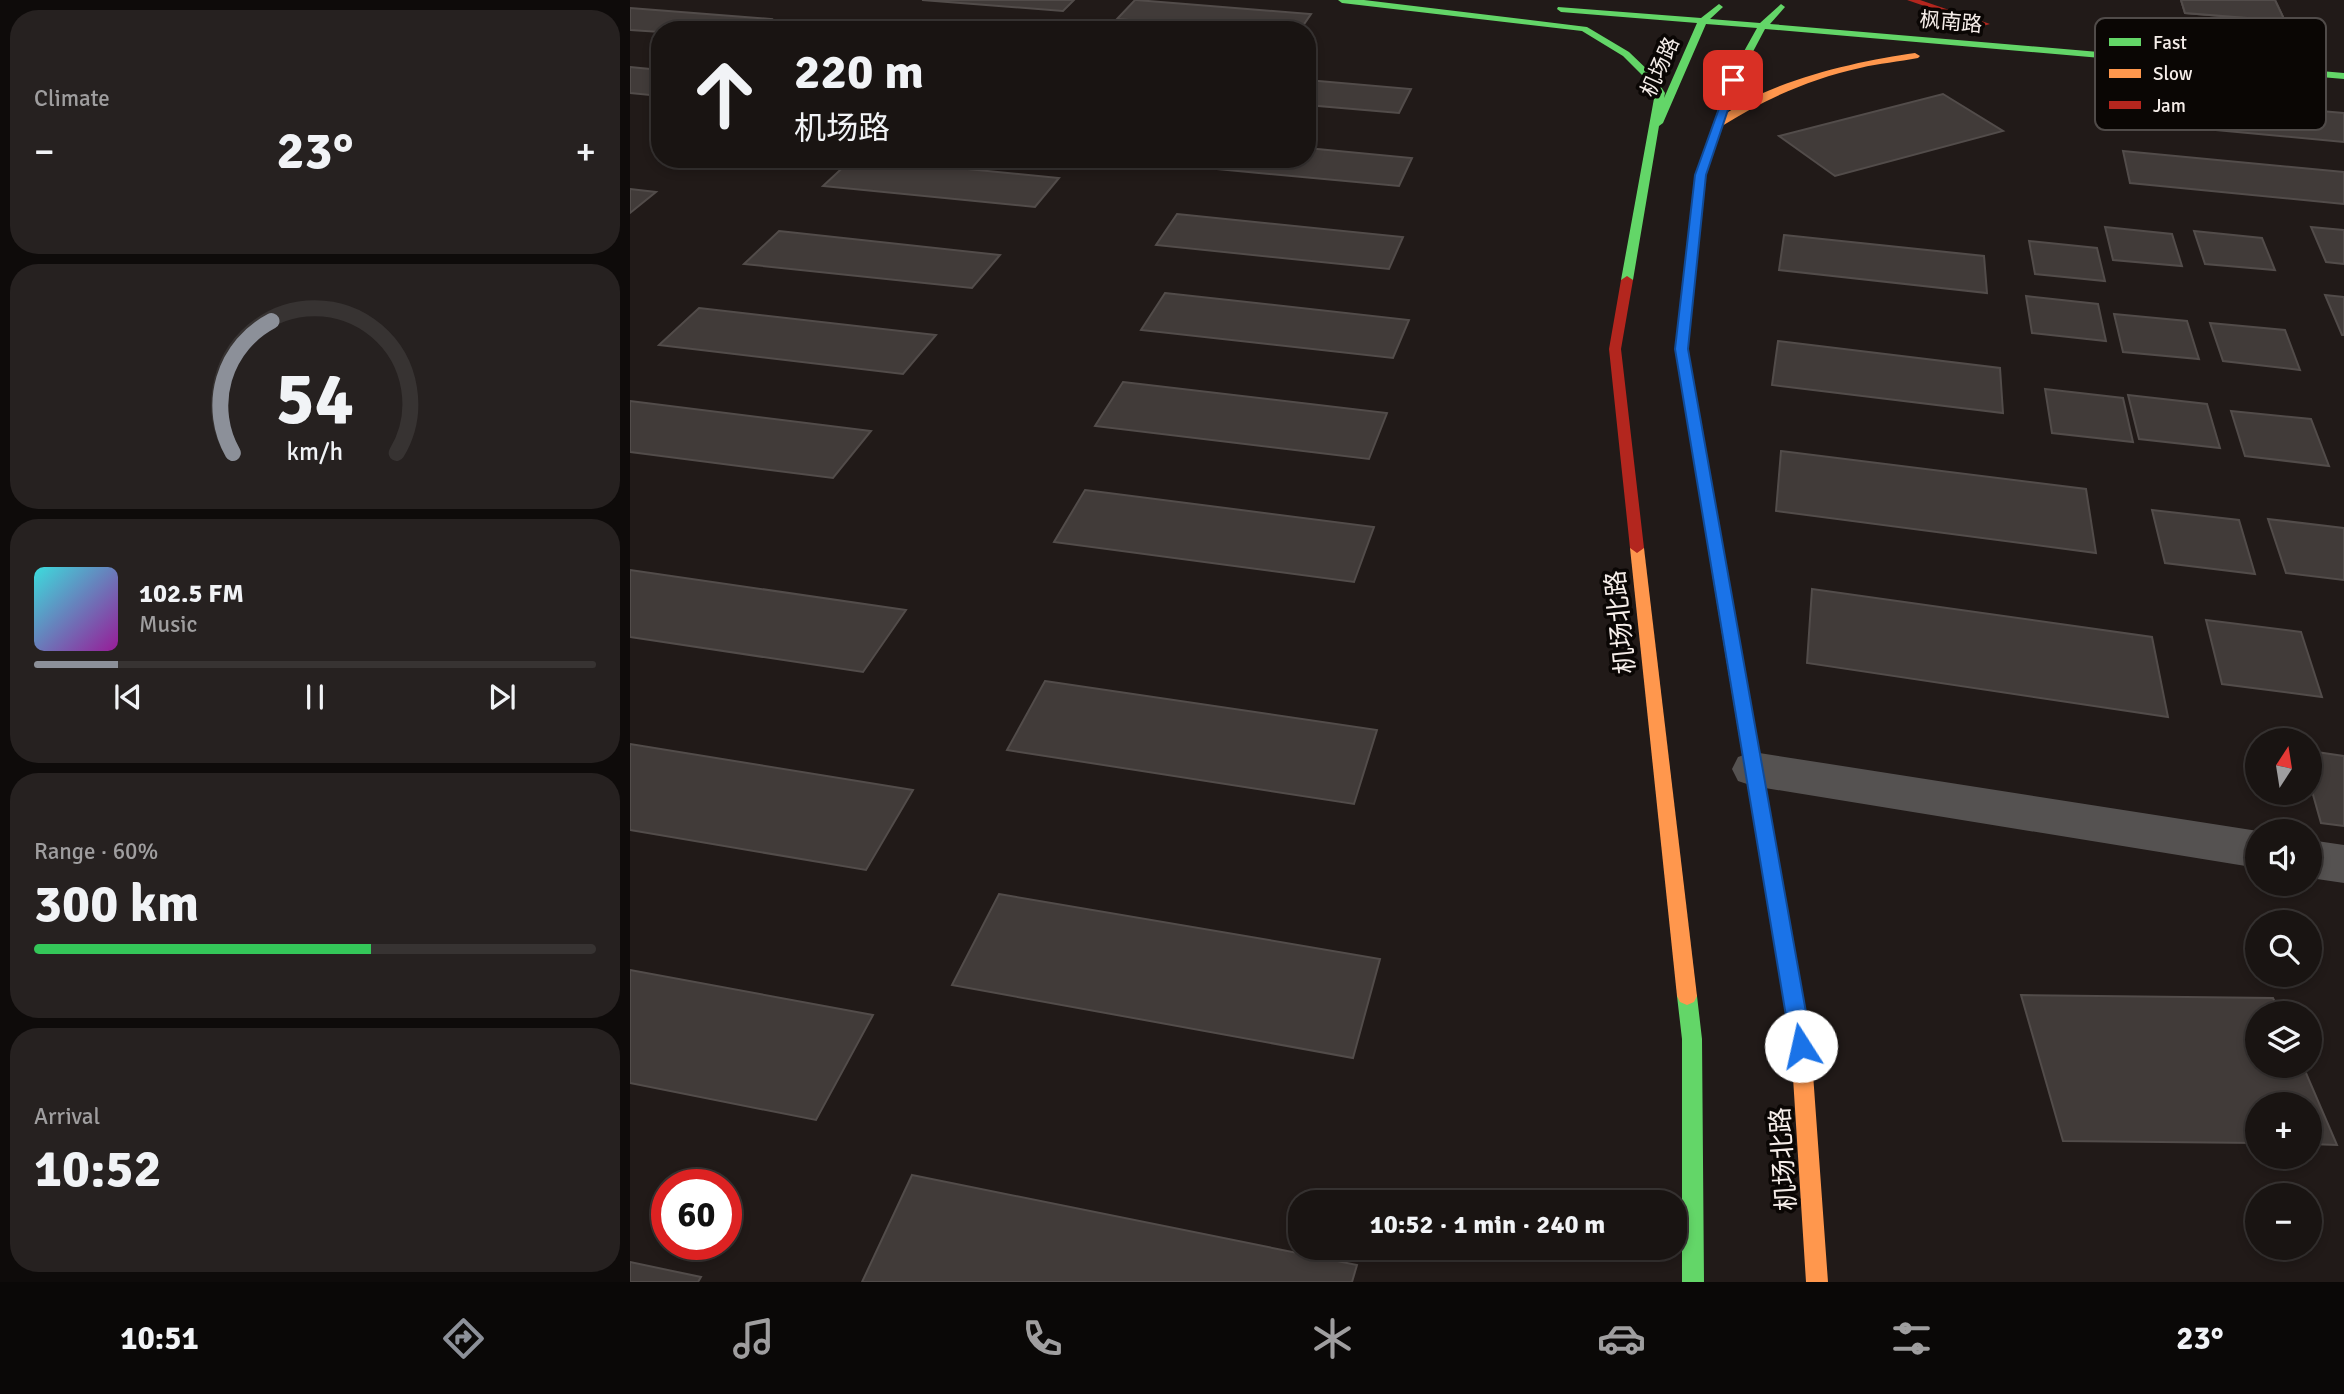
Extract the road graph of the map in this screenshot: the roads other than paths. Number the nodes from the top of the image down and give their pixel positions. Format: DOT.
graph roads {
  1 [pos="1342,0"];
  2 [pos="1472,0"];
  3 [pos="1703,0"];
  4 [pos="1911,0"];
  5 [pos="1730,2"];
  6 [pos="1512,4"];
  7 [pos="1758,5"];
  8 [pos="1788,5"];
  9 [pos="1539,6"];
  10 [pos="1918,18"];
  11 [pos="1702,22"];
  12 [pos="1762,27"];
  13 [pos="2018,48"];
  14 [pos="2095,55"];
  15 [pos="2326,74"];
  16 [pos="2344,76"];
  17 [pos="1718,124"];
  18 [pos="1656,128"];
  19 [pos="1753,769"];
  20 [pos="2245,848"];
  21 [pos="2322,861"];
  22 [pos="2344,864"];
  23 [pos="1693,1282"];
  24 [pos="1817,1282"];
  1 -- 18 [label="main road"];
  2 -- 6 [label="main road"];
  3 -- 5 [label="main road"];
  4 -- 10 [label="main road, 枫南路"];
  5 -- 11 [label="main road"];
  7 -- 8 [label="main road"];
  8 -- 12 [label="main road"];
  9 -- 11 [label="main road, 枫南路"];
  11 -- 12 [label="main road, 枫南路"];
  11 -- 18 [label="main road, 机场路"];
  12 -- 13 [label="main road, 枫南路"];
  12 -- 17 [label="main road"];
  13 -- 14 [label="main road, 枫南路"];
  13 -- 17 [label="main road"];
  15 -- 16 [label="main road, 枫南路"];
  17 -- 19 [label="main road, 机场北路"];
  18 -- 23 [label="main road, 机场北路"];
  19 -- 20 [label="street"];
  19 -- 24 [label="main road, 机场北路"];
  21 -- 22 [label="street"];
}
